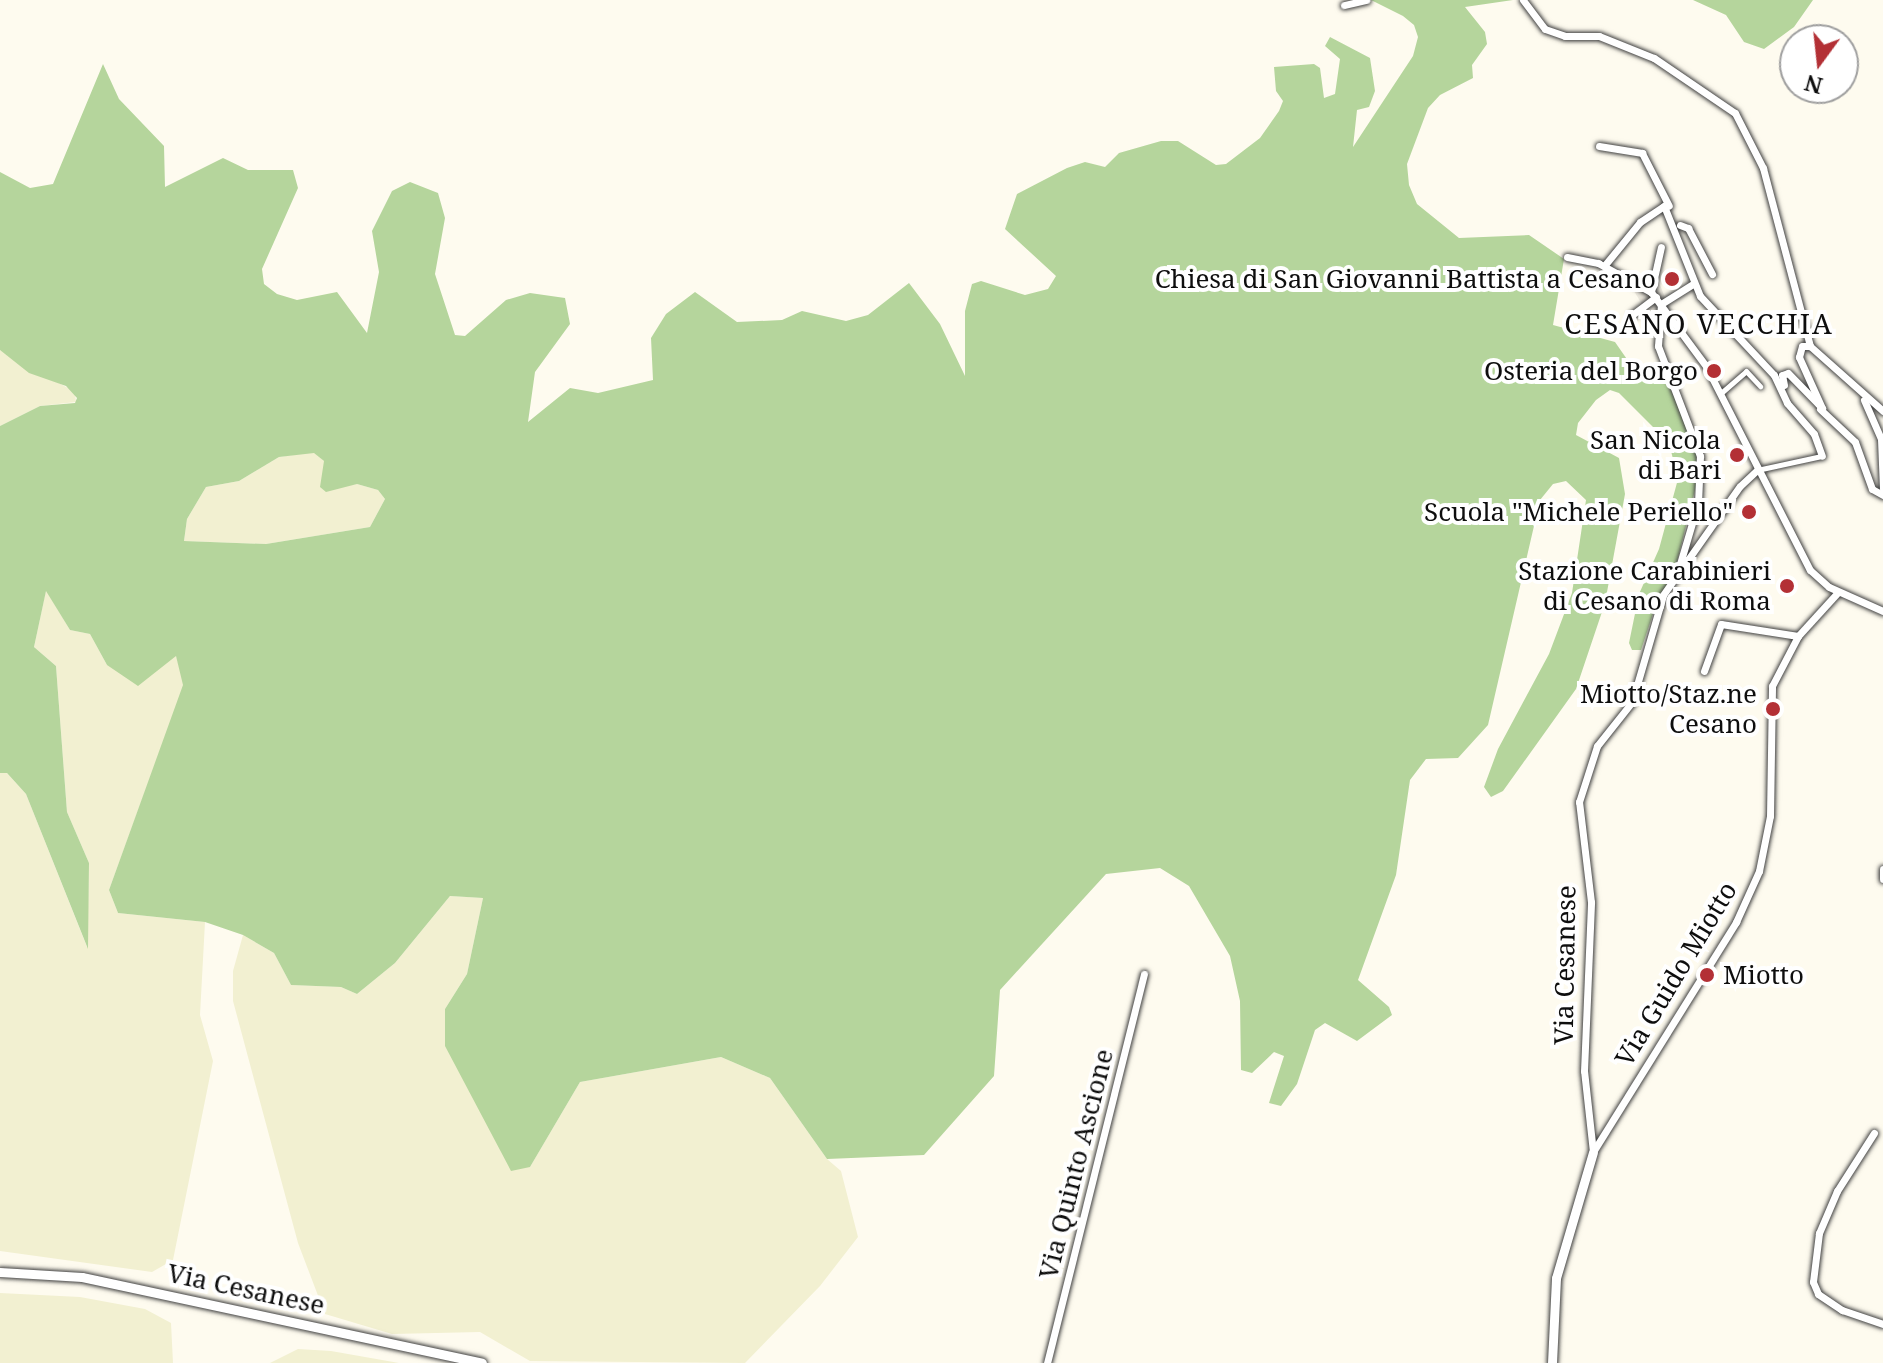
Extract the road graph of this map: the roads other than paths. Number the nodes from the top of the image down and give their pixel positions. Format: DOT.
graph roads {
  1 [pos="1366,0"];
  2 [pos="1524,4"];
  3 [pos="1344,5"];
  4 [pos="1599,146"];
  5 [pos="1678,226"];
  6 [pos="1661,247"];
  7 [pos="1567,257"];
  8 [pos="1604,266"];
  9 [pos="1712,274"];
  10 [pos="1694,283"];
  11 [pos="1656,298"];
  12 [pos="1632,315"];
  13 [pos="1810,346"];
  14 [pos="1760,386"];
  15 [pos="1721,393"];
  16 [pos="1863,398"];
  17 [pos="1792,403"];
  18 [pos="1820,409"];
  19 [pos="1883,411"];
  20 [pos="1822,456"];
  21 [pos="1757,470"];
  22 [pos="1883,492"];
  23 [pos="1678,571"];
  24 [pos="1838,592"];
  25 [pos="1883,611"];
  26 [pos="1798,636"];
  27 [pos="1704,671"];
  28 [pos="1883,869"];
  29 [pos="1883,879"];
  30 [pos="1144,974"];
  31 [pos="1874,1133"];
  32 [pos="1593,1152"];
  33 [pos="0,1272"];
  34 [pos="1883,1324"];
  35 [pos="482,1363"];
  36 [pos="1047,1363"];
  37 [pos="1552,1363"];
  1 -- 3 [label="street"];
  2 -- 13 [label="street"];
  4 -- 5 [label="street"];
  5 -- 8 [label="street"];
  5 -- 9 [label="street"];
  5 -- 10 [label="street"];
  6 -- 11 [label="street"];
  7 -- 8 [label="street"];
  8 -- 11 [label="street"];
  10 -- 11 [label="street"];
  10 -- 17 [label="street"];
  11 -- 12 [label="street"];
  11 -- 15 [label="street"];
  11 -- 23 [label="street"];
  13 -- 16 [label="street"];
  13 -- 18 [label="street"];
  14 -- 15 [label="street"];
  15 -- 21 [label="street"];
  16 -- 19 [label="street"];
  16 -- 22 [label="street"];
  17 -- 18 [label="street"];
  17 -- 20 [label="street"];
  18 -- 22 [label="street"];
  20 -- 21 [label="street"];
  21 -- 23 [label="street, Via Cesanese"];
  21 -- 24 [label="street"];
  23 -- 32 [label="street, Via Cesanese"];
  24 -- 25 [label="street"];
  24 -- 26 [label="street, Via Guido Miotto"];
  26 -- 27 [label="street"];
  26 -- 32 [label="street, Via Guido Miotto"];
  28 -- 29 [label="street"];
  30 -- 36 [label="street, Via Quinto Ascione"];
  31 -- 34 [label="street"];
  32 -- 37 [label="street, Via Cesanese"];
  33 -- 35 [label="street, Via Cesanese"];
}
